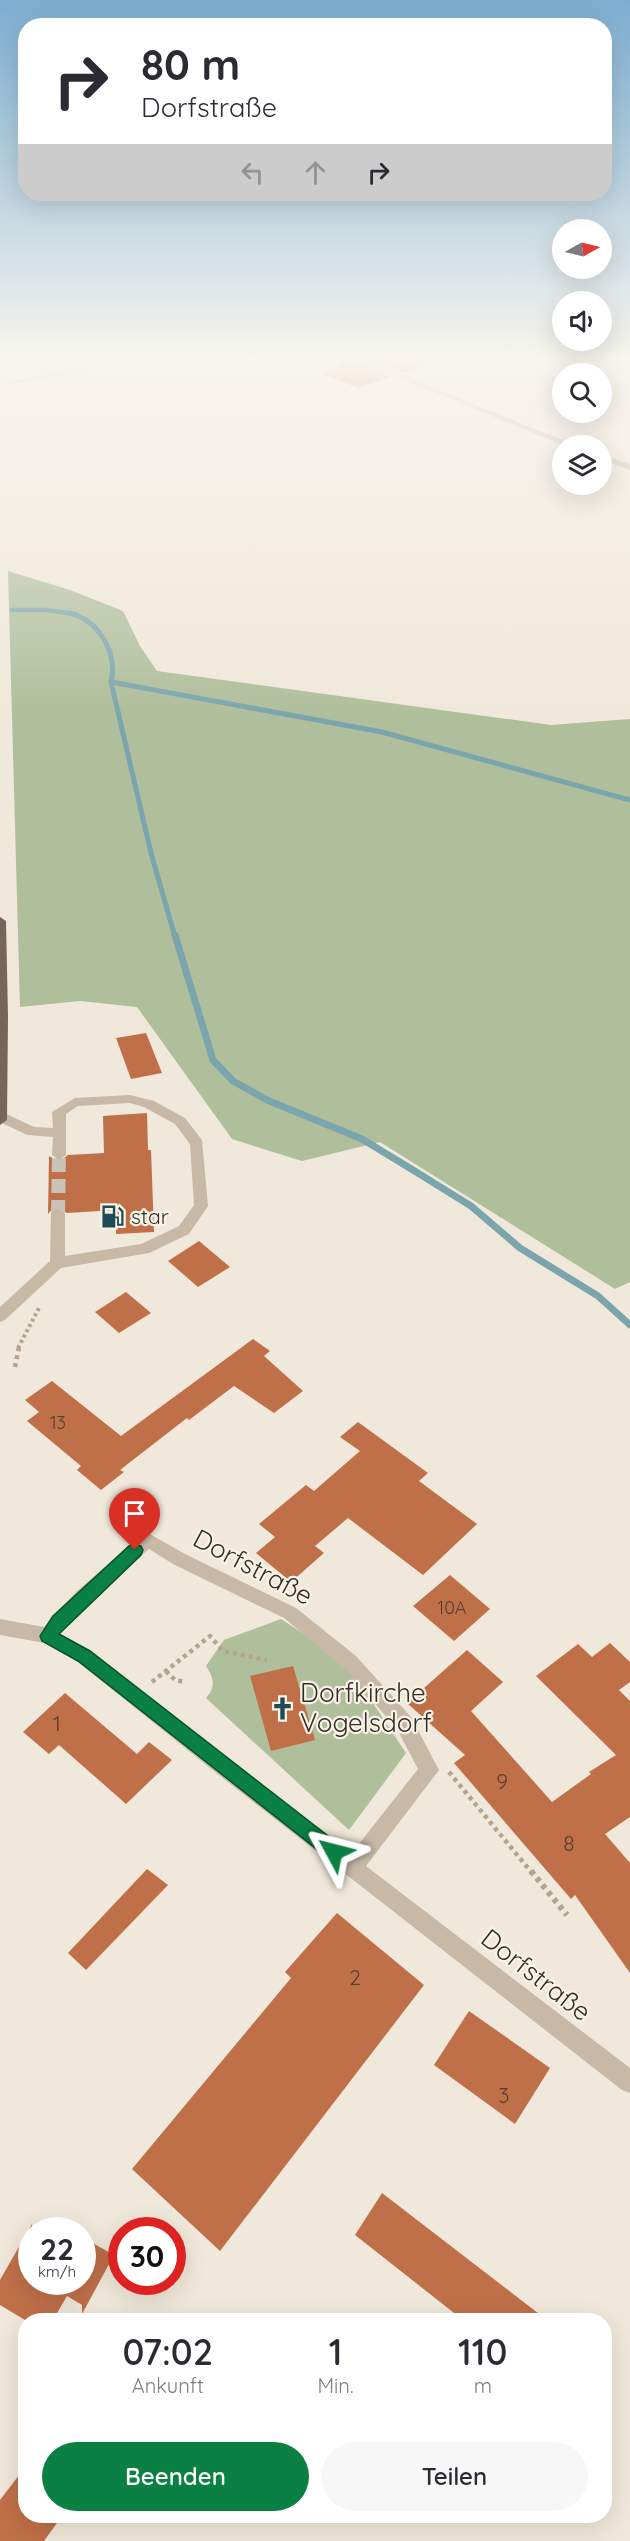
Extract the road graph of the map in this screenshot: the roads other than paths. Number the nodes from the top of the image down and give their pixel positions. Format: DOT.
graph roads {
  1 [pos="0,921"];
  2 [pos="0,1118"];
  3 [pos="60,1133"];
  4 [pos="59,1155"];
  5 [pos="58,1214"];
  6 [pos="57,1263"];
  7 [pos="0,1316"];
  8 [pos="0,1627"];
  9 [pos="48,1636"];
  10 [pos="353,1867"];
  11 [pos="630,2082"];
  1 -- 2 [label="main road"];
  2 -- 3 [label="street"];
  3 -- 4 [label="street"];
  3 -- 6 [label="street"];
  5 -- 6 [label="street"];
  6 -- 7 [label="street"];
  8 -- 9 [label="street, Dorfstraße"];
  9 -- 10 [label="street, Dorfstraße"];
  9 -- 10 [label="street, Dorfstraße"];
  10 -- 11 [label="street, Dorfstraße"];
}
